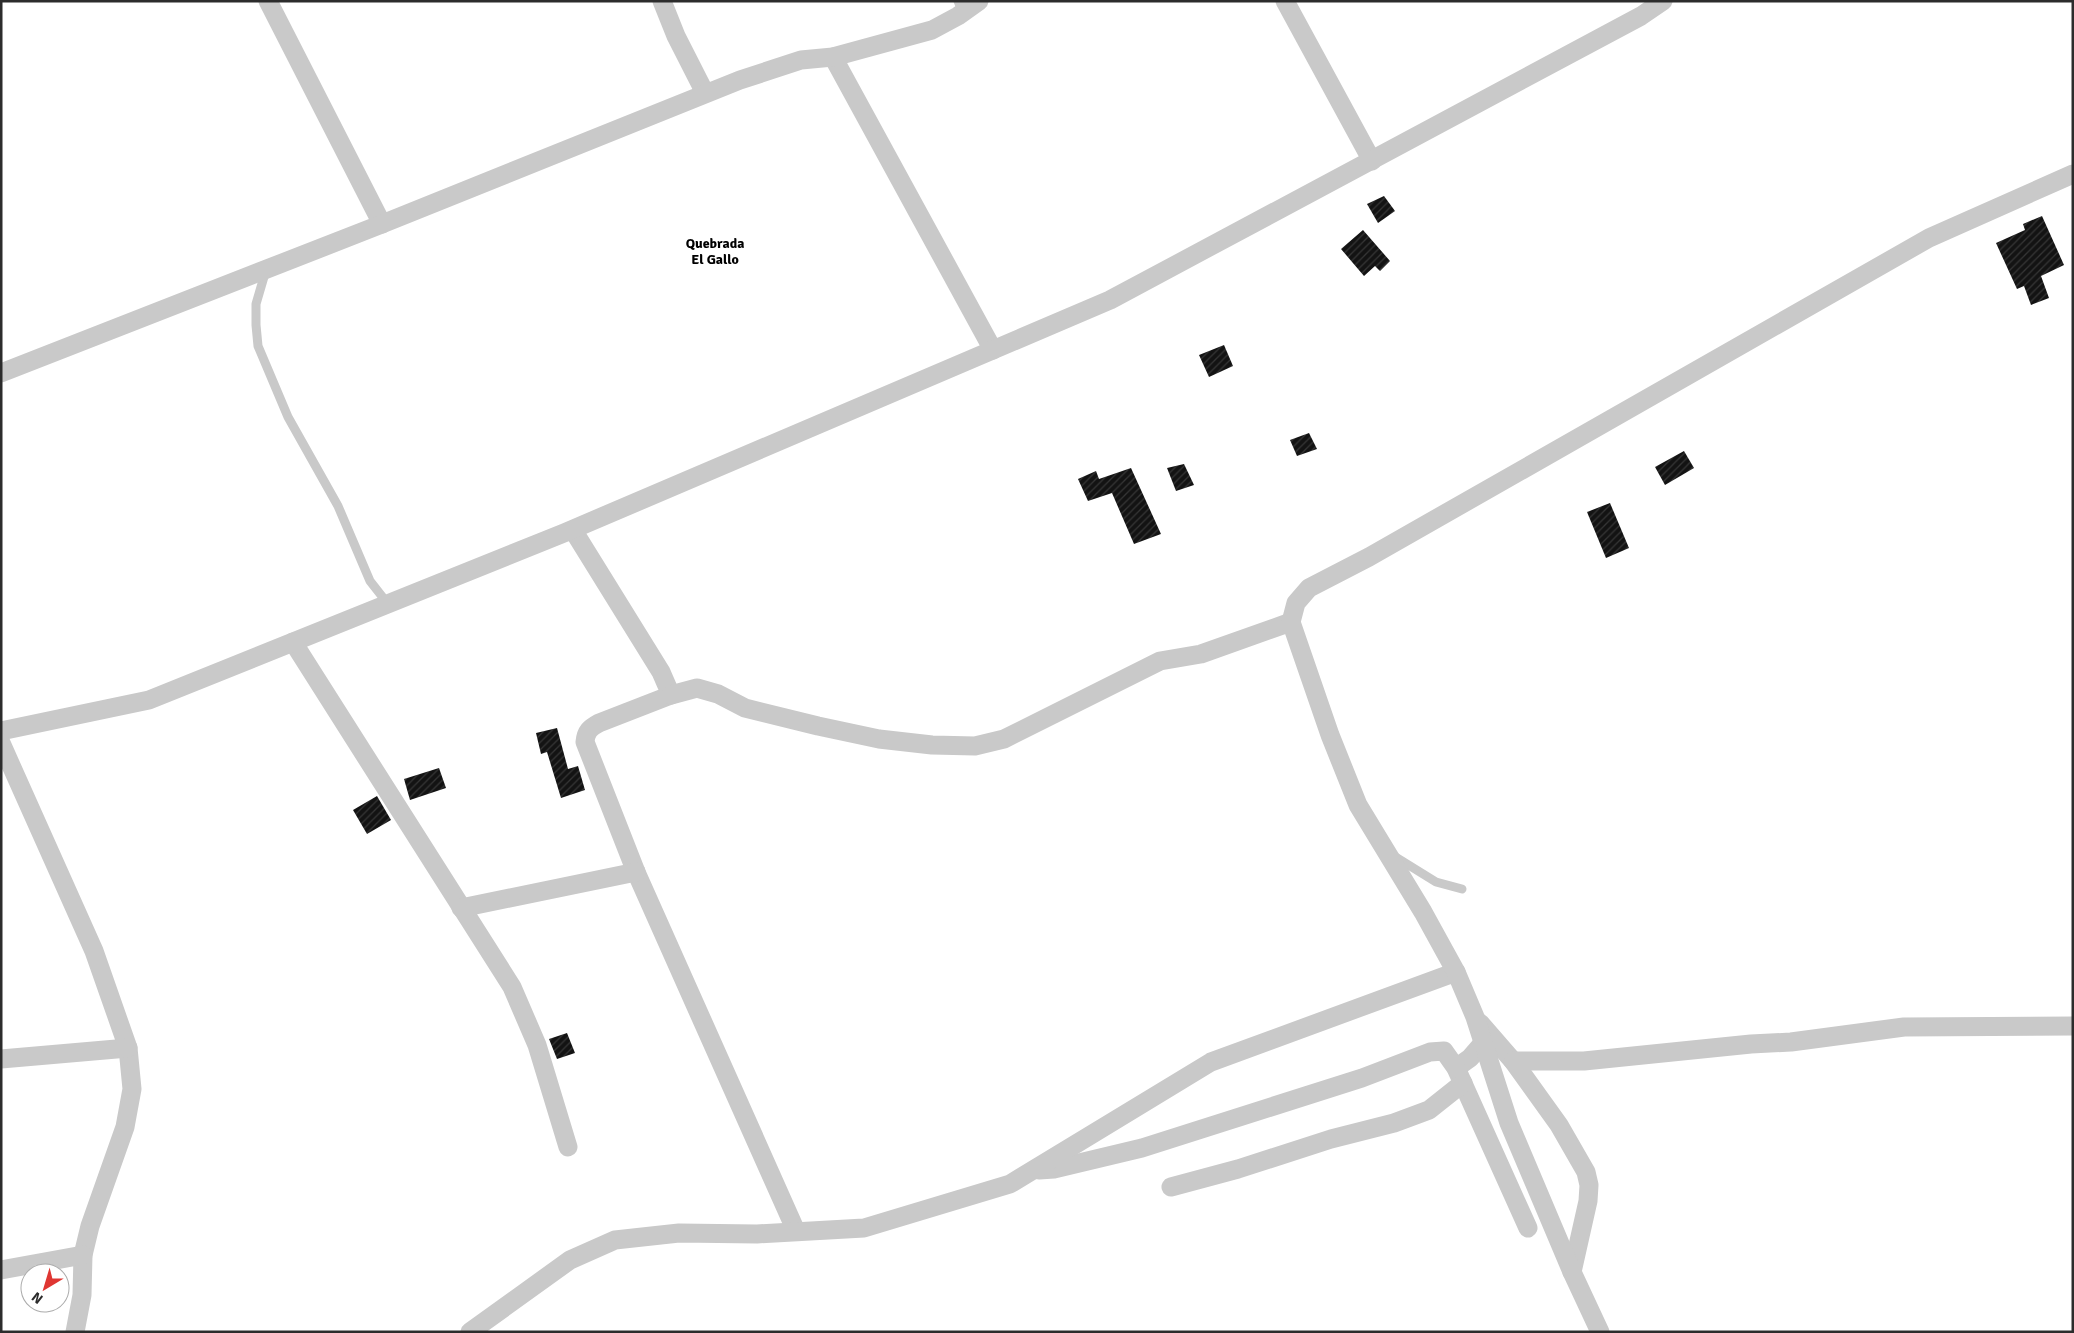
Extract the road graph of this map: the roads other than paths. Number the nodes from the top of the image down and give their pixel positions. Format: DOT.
graph roads {
  1 [pos="268,1"];
  2 [pos="662,1"];
  3 [pos="979,1"];
  4 [pos="1285,1"];
  5 [pos="1663,1"];
  6 [pos="960,7"];
  7 [pos="833,57"];
  8 [pos="705,93"];
  9 [pos="1372,161"];
  10 [pos="2073,174"];
  11 [pos="382,224"];
  12 [pos="266,270"];
  13 [pos="993,350"];
  14 [pos="1,373"];
  15 [pos="573,530"];
  16 [pos="388,604"];
  17 [pos="1291,622"];
  18 [pos="293,642"];
  19 [pos="671,695"];
  20 [pos="1,731"];
  21 [pos="1,743"];
  22 [pos="1388,852"];
  23 [pos="636,872"];
  24 [pos="1462,889"];
  25 [pos="462,908"];
  26 [pos="1456,972"];
  27 [pos="1475,1017"];
  28 [pos="2073,1026"];
  29 [pos="1483,1043"];
  30 [pos="128,1048"];
  31 [pos="1,1060"];
  32 [pos="1512,1061"];
  33 [pos="1459,1076"];
  34 [pos="568,1147"];
  35 [pos="1032,1170"];
  36 [pos="1171,1187"];
  37 [pos="1528,1228"];
  38 [pos="796,1231"];
  39 [pos="83,1255"];
  40 [pos="1,1270"];
  41 [pos="1572,1272"];
  42 [pos="480,1329"];
  43 [pos="75,1332"];
  44 [pos="1600,1332"];
  1 -- 11 [label="street"];
  2 -- 8 [label="street"];
  3 -- 6 [label="street"];
  4 -- 9 [label="street"];
  5 -- 9 [label="street"];
  6 -- 7 [label="street"];
  7 -- 8 [label="street"];
  7 -- 13 [label="street"];
  8 -- 11 [label="street"];
  9 -- 13 [label="street"];
  10 -- 17 [label="street"];
  11 -- 12 [label="street"];
  12 -- 14 [label="street"];
  12 -- 16 [label="lane"];
  13 -- 15 [label="street"];
  15 -- 16 [label="street"];
  15 -- 19 [label="street"];
  16 -- 18 [label="street"];
  17 -- 19 [label="street"];
  17 -- 22 [label="street"];
  18 -- 20 [label="street"];
  18 -- 25 [label="street"];
  19 -- 23 [label="street"];
  21 -- 30 [label="street"];
  22 -- 24 [label="lane"];
  22 -- 26 [label="street"];
  23 -- 25 [label="street"];
  23 -- 38 [label="street"];
  25 -- 34 [label="street"];
  26 -- 27 [label="street"];
  26 -- 35 [label="street"];
  27 -- 29 [label="street"];
  27 -- 32 [label="street"];
  28 -- 32 [label="street"];
  29 -- 33 [label="street"];
  29 -- 41 [label="street"];
  30 -- 31 [label="street"];
  30 -- 39 [label="street"];
  32 -- 41 [label="street"];
  33 -- 35 [label="street"];
  33 -- 36 [label="street"];
  33 -- 37 [label="street"];
  35 -- 38 [label="street"];
  38 -- 42 [label="street"];
  39 -- 40 [label="street"];
  39 -- 43 [label="street"];
  41 -- 44 [label="street"];
}
